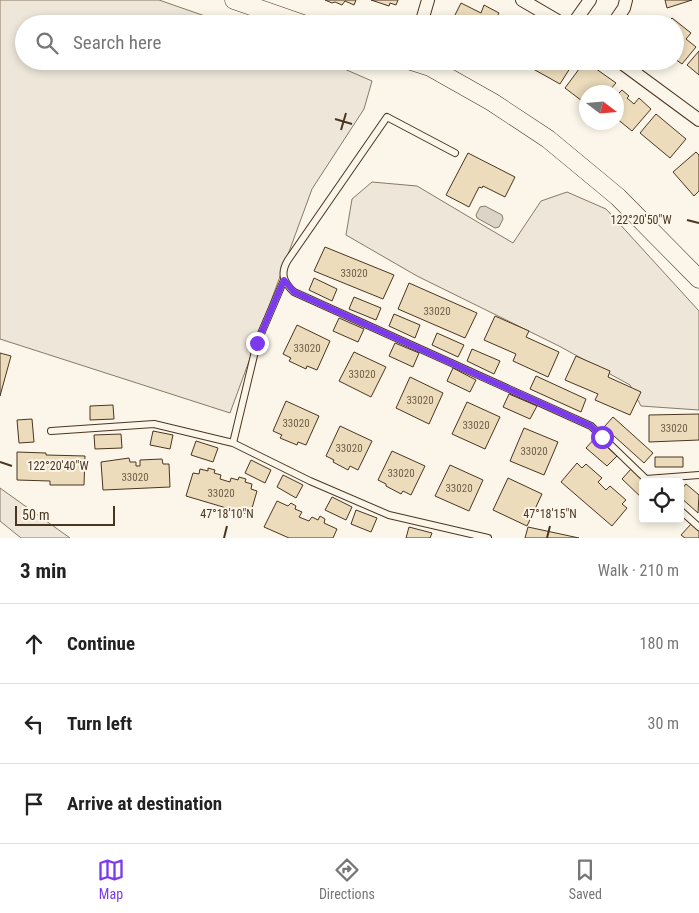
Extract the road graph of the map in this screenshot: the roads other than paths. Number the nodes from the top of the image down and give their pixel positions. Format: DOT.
graph roads {
  1 [pos="234,0"];
  2 [pos="428,0"];
  3 [pos="522,0"];
  4 [pos="590,0"];
  5 [pos="626,0"];
  6 [pos="277,15"];
  7 [pos="423,15"];
  8 [pos="548,15"];
  9 [pos="579,15"];
  10 [pos="619,15"];
  11 [pos="434,70"];
  12 [pos="631,70"];
  13 [pos="699,120"];
  14 [pos="455,153"];
  15 [pos="699,278"];
  16 [pos="284,280"];
  17 [pos="51,431"];
  18 [pos="233,443"];
  19 [pos="699,474"];
  20 [pos="646,478"];
  21 [pos="665,478"];
  22 [pos="684,514"];
  23 [pos="699,527"];
  24 [pos="488,538"];
  1 -- 6 [label="street"];
  2 -- 7 [label="street"];
  3 -- 8 [label="street"];
  4 -- 9 [label="street"];
  5 -- 10 [label="street"];
  11 -- 15 [label="street"];
  12 -- 13 [label="street"];
  14 -- 16 [label="lane"];
  16 -- 18 [label="lane"];
  16 -- 20 [label="lane"];
  17 -- 18 [label="lane"];
  18 -- 24 [label="lane"];
  19 -- 21 [label="lane"];
  22 -- 23 [label="lane"];
}
